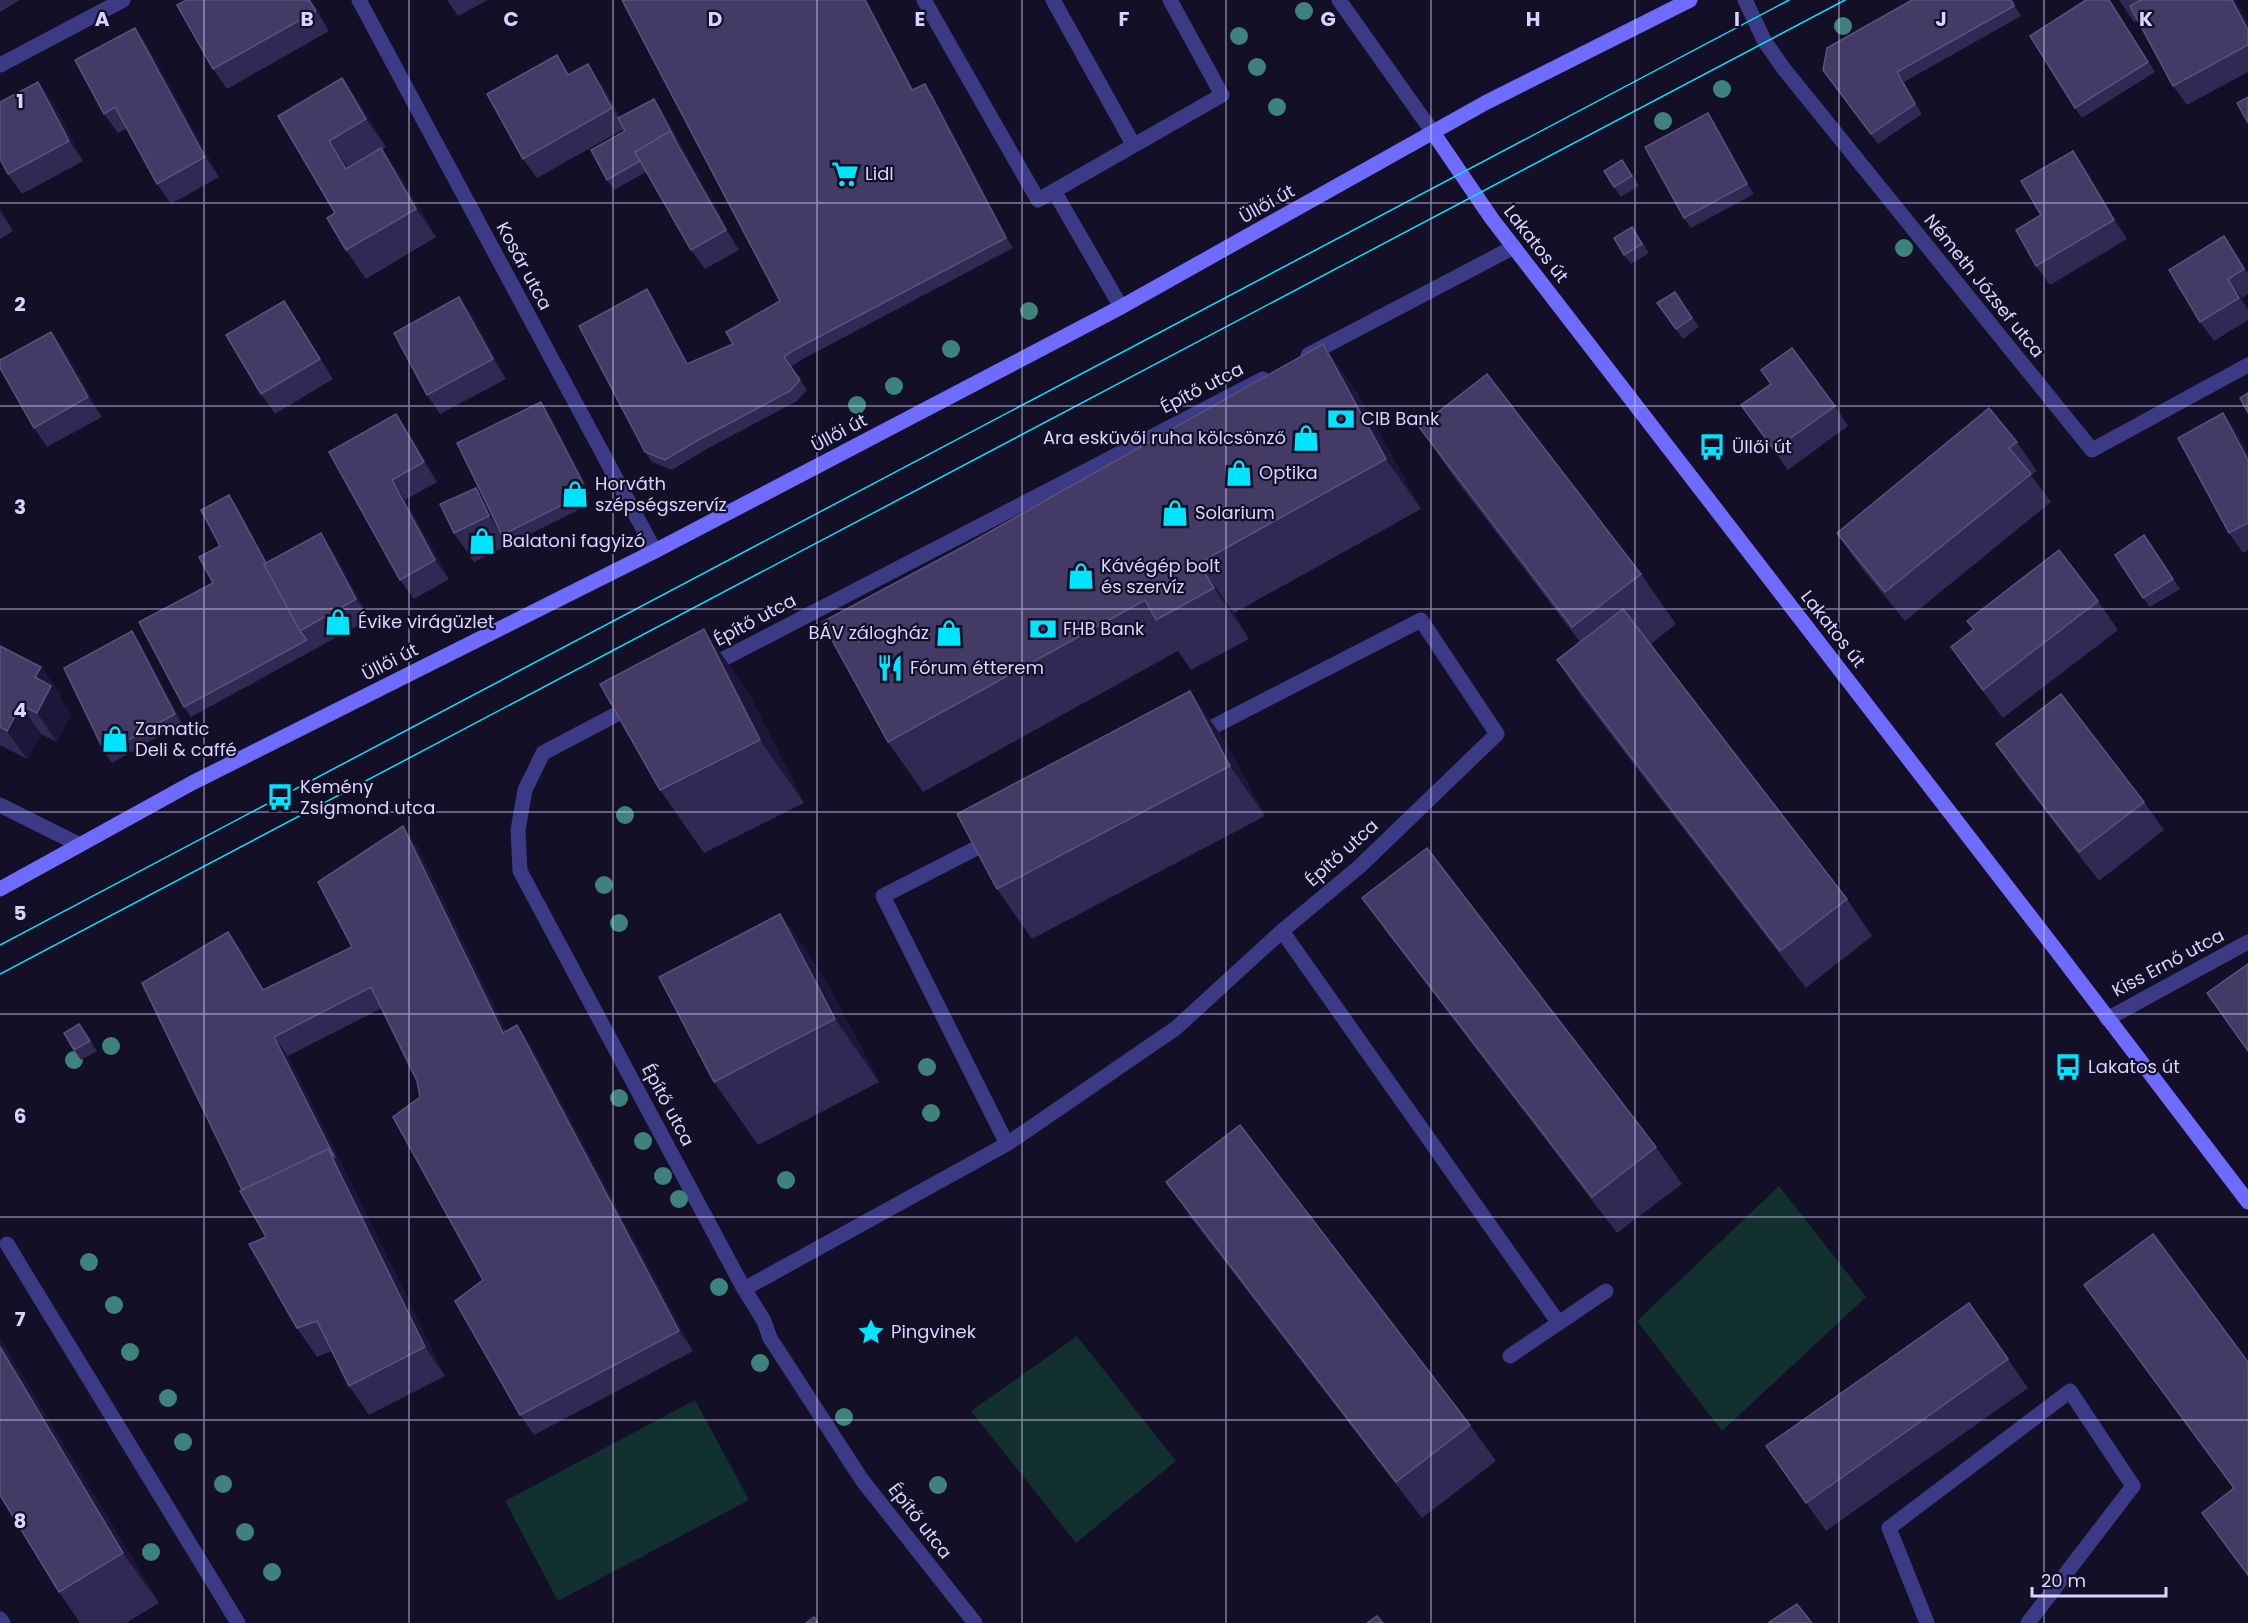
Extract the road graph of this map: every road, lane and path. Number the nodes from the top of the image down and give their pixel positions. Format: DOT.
graph roads {
  1 [pos="123,0"];
  2 [pos="359,0"];
  3 [pos="924,0"];
  4 [pos="1053,0"];
  5 [pos="1170,0"];
  6 [pos="1339,0"];
  7 [pos="1690,0"];
  8 [pos="1745,0"];
  9 [pos="0,65"];
  10 [pos="1434,134"];
  11 [pos="1133,144"];
  12 [pos="1054,191"];
  13 [pos="1514,247"];
  14 [pos="1121,307"];
  15 [pos="1296,361"];
  16 [pos="2248,365"];
  17 [pos="1275,372"];
  18 [pos="655,551"];
  19 [pos="691,675"];
  20 [pos="649,698"];
  21 [pos="1189,739"];
  22 [pos="0,805"];
  23 [pos="1009,831"];
  24 [pos="80,845"];
  25 [pos="0,889"];
  26 [pos="1282,931"];
  27 [pos="2248,942"];
  28 [pos="2107,1019"];
  29 [pos="1006,1144"];
  30 [pos="2248,1202"];
  31 [pos="8,1244"];
  32 [pos="744,1289"];
  33 [pos="1606,1291"];
  34 [pos="1558,1322"];
  35 [pos="1510,1356"];
  36 [pos="0,1619"];
  37 [pos="3,1623"];
  38 [pos="238,1623"];
  39 [pos="975,1623"];
  40 [pos="1927,1623"];
  41 [pos="2028,1623"];
  1 -- 9 [label="street"];
  2 -- 18 [label="street, Kosár utca"];
  3 -- 12 [label="street"];
  4 -- 11 [label="street"];
  5 -- 11 [label="street"];
  6 -- 10 [label="street"];
  7 -- 10 [label="main road, Üllői út"];
  8 -- 16 [label="street, Németh József utca"];
  10 -- 13 [label="main road, Lakatos út"];
  10 -- 14 [label="main road, Üllői út"];
  11 -- 12 [label="street"];
  12 -- 14 [label="street"];
  13 -- 15 [label="street"];
  13 -- 28 [label="main road, Lakatos út"];
  14 -- 18 [label="main road, Üllői út"];
  17 -- 19 [label="street, Építő utca"];
  18 -- 24 [label="main road, Üllői út"];
  20 -- 32 [label="street, Építő utca"];
  21 -- 26 [label="street, Építő utca"];
  22 -- 24 [label="street"];
  23 -- 29 [label="street"];
  24 -- 25 [label="main road, Üllői út"];
  26 -- 29 [label="street, Építő utca"];
  26 -- 34 [label="street"];
  27 -- 28 [label="street, Kiss Ernő utca"];
  28 -- 30 [label="main road, Lakatos út"];
  29 -- 32 [label="street, Építő utca"];
  31 -- 38 [label="street"];
  32 -- 39 [label="street, Építő utca"];
  33 -- 34 [label="street"];
  34 -- 35 [label="street"];
  36 -- 37 [label="street"];
  40 -- 41 [label="street"];
}
